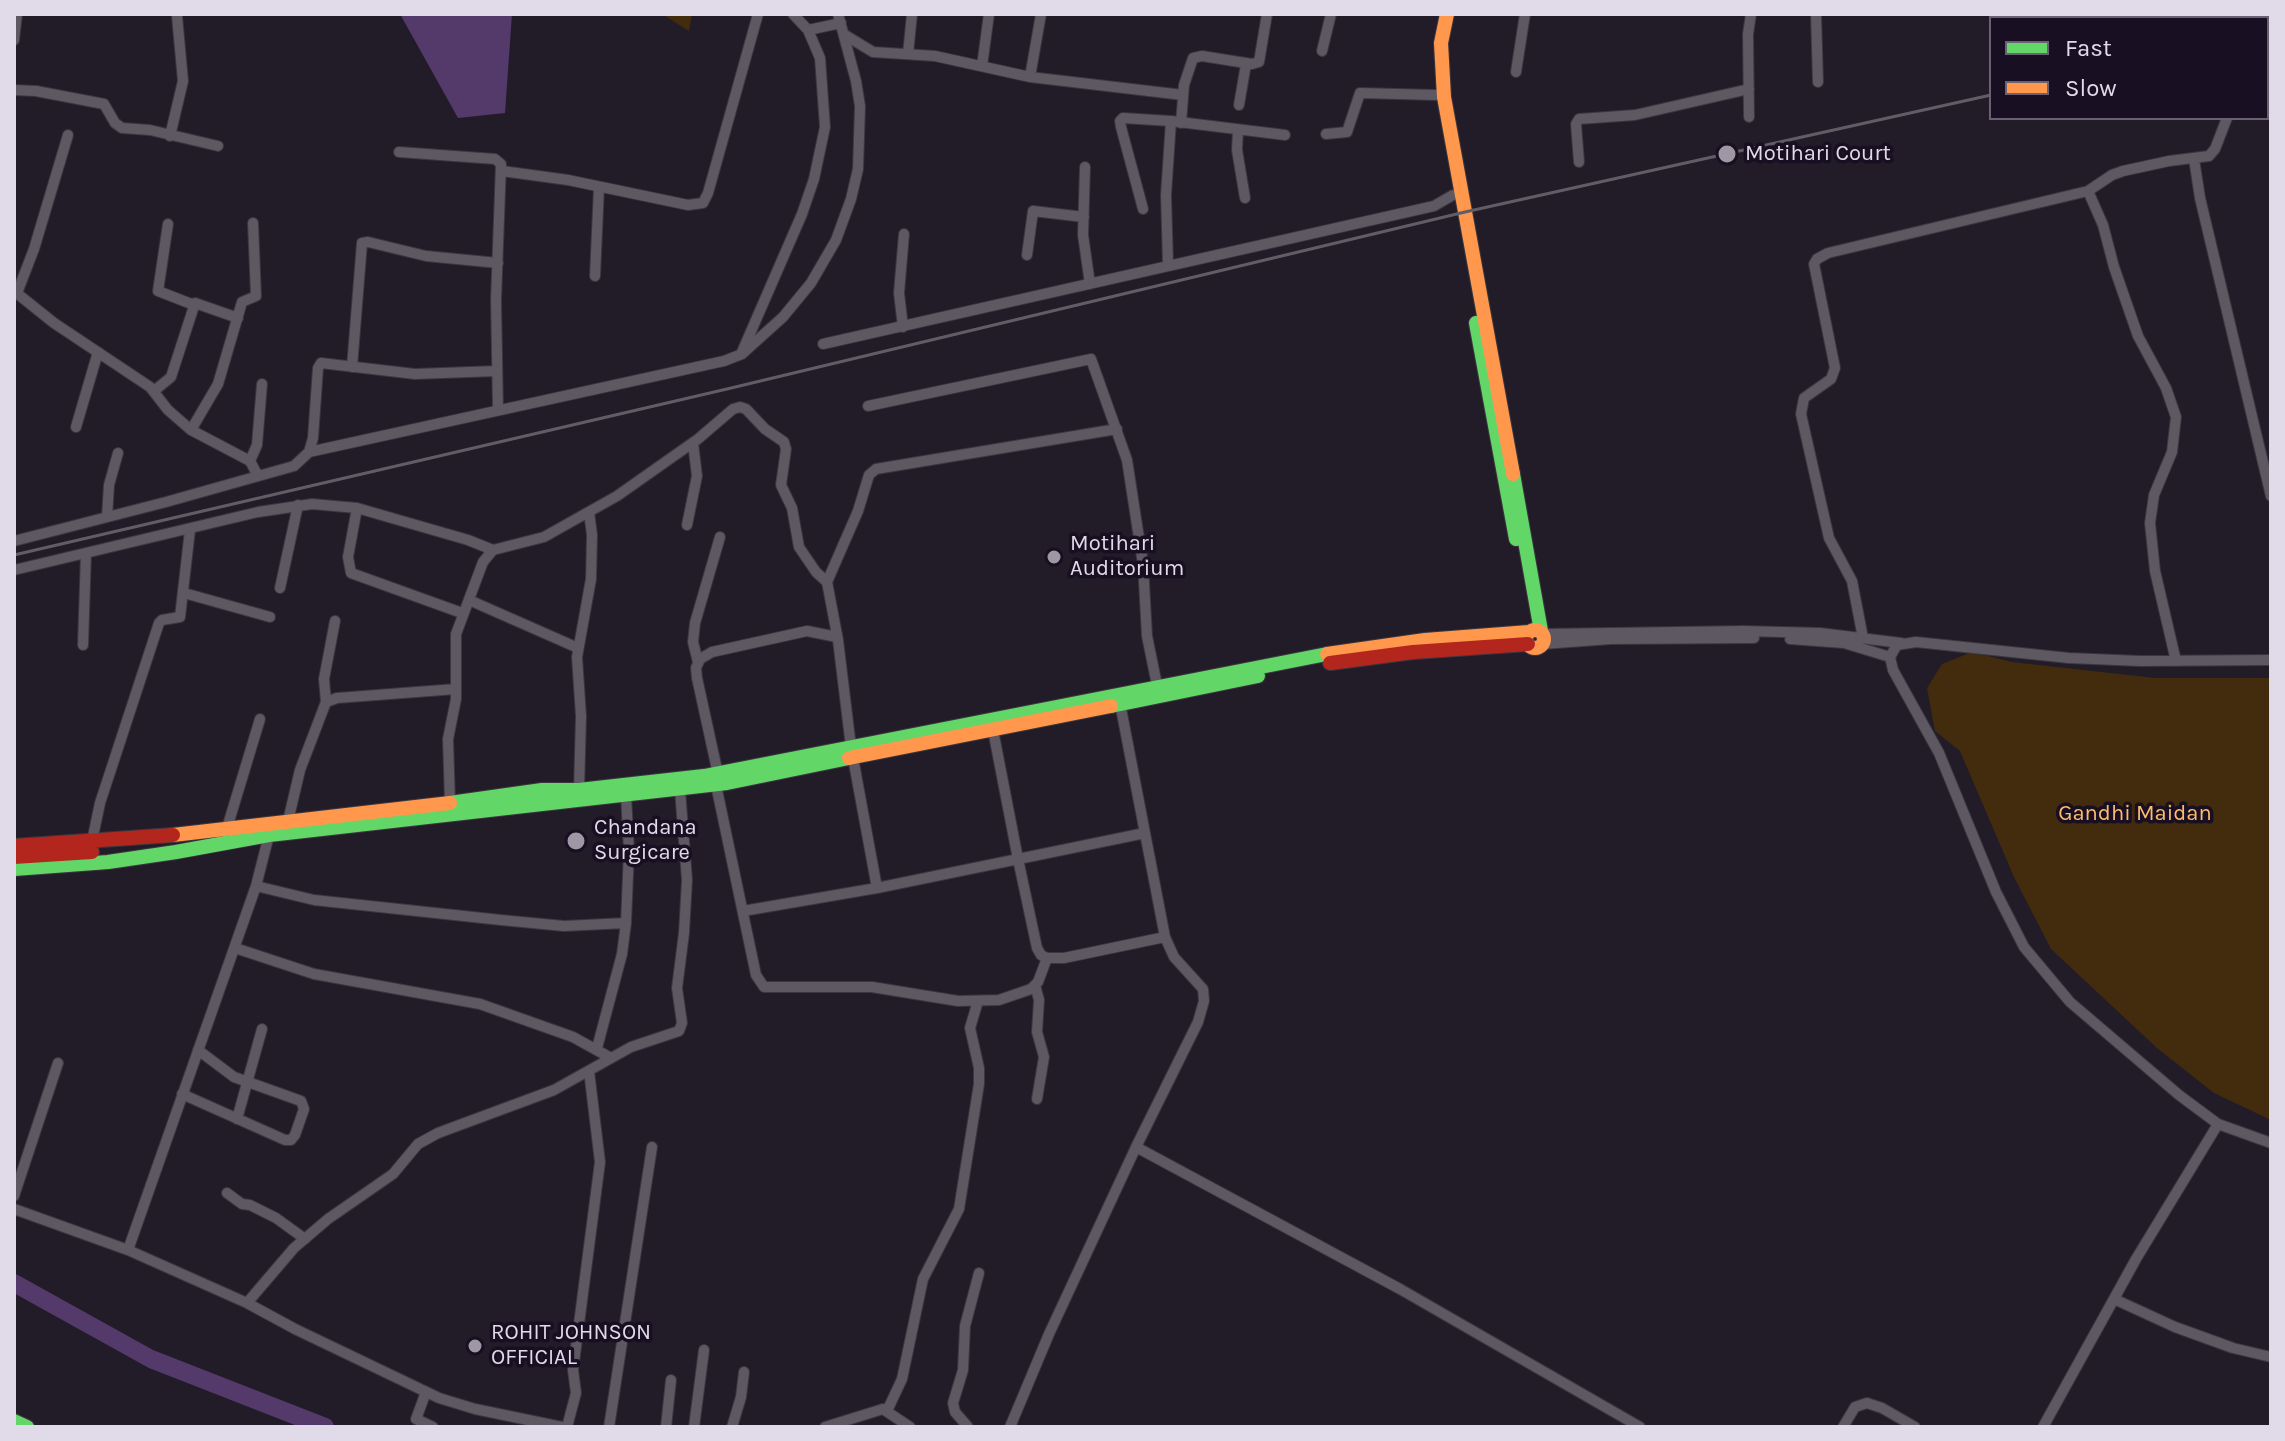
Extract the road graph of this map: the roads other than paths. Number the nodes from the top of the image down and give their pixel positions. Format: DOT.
graph roads {
  1 [pos="17,14"];
  2 [pos="758,14"];
  3 [pos="793,14"];
  4 [pos="912,14"];
  5 [pos="989,14"];
  6 [pos="1041,14"];
  7 [pos="1267,14"];
  8 [pos="1331,14"];
  9 [pos="1438,14"];
  10 [pos="1447,14"];
  11 [pos="1525,14"];
  12 [pos="1751,14"];
  13 [pos="1816,14"];
  14 [pos="177,16"];
  15 [pos="840,19"];
  16 [pos="808,30"];
  17 [pos="845,35"];
  18 [pos="14,40"];
  19 [pos="1322,51"];
  20 [pos="908,54"];
  21 [pos="1246,64"];
  22 [pos="982,66"];
  23 [pos="1516,72"];
  24 [pos="1030,77"];
  25 [pos="1818,82"];
  26 [pos="1749,89"];
  27 [pos="14,90"];
  28 [pos="1183,95"];
  29 [pos="1436,95"];
  30 [pos="1239,105"];
  31 [pos="1749,117"];
  32 [pos="2226,120"];
  33 [pos="1176,122"];
  34 [pos="1238,130"];
  35 [pos="1326,134"];
  36 [pos="68,135"];
  37 [pos="1285,135"];
  38 [pos="170,136"];
  39 [pos="218,146"];
  40 [pos="399,152"];
  41 [pos="2194,159"];
  42 [pos="1579,162"];
  43 [pos="1085,167"];
  44 [pos="502,171"];
  45 [pos="599,187"];
  46 [pos="2088,191"];
  47 [pos="1453,195"];
  48 [pos="1245,198"];
  49 [pos="1143,209"];
  50 [pos="1084,217"];
  51 [pos="253,223"];
  52 [pos="168,224"];
  53 [pos="904,234"];
  54 [pos="1027,255"];
  55 [pos="498,263"];
  56 [pos="1168,264"];
  57 [pos="595,276"];
  58 [pos="1090,284"];
  59 [pos="16,292"];
  60 [pos="194,305"];
  61 [pos="238,318"];
  62 [pos="903,327"];
  63 [pos="823,344"];
  64 [pos="98,352"];
  65 [pos="742,354"];
  66 [pos="352,367"];
  67 [pos="497,371"];
  68 [pos="262,384"];
  69 [pos="154,391"];
  70 [pos="868,406"];
  71 [pos="498,410"];
  72 [pos="76,427"];
  73 [pos="1117,429"];
  74 [pos="191,430"];
  75 [pos="693,443"];
  76 [pos="309,452"];
  77 [pos="118,453"];
  78 [pos="250,461"];
  79 [pos="258,476"];
  80 [pos="2271,496"];
  81 [pos="298,505"];
  82 [pos="357,508"];
  83 [pos="589,512"];
  84 [pos="107,517"];
  85 [pos="687,525"];
  86 [pos="190,530"];
  87 [pos="720,537"];
  88 [pos="14,541"];
  89 [pos="493,550"];
  90 [pos="86,553"];
  91 [pos="14,570"];
  92 [pos="827,582"];
  93 [pos="280,588"];
  94 [pos="184,593"];
  95 [pos="469,600"];
  96 [pos="462,613"];
  97 [pos="270,617"];
  98 [pos="335,621"];
  99 [pos="1536,636"];
  100 [pos="837,637"];
  101 [pos="1863,638"];
  102 [pos="1901,643"];
  103 [pos="83,645"];
  104 [pos="578,648"];
  105 [pos="1890,657"];
  106 [pos="2271,660"];
  107 [pos="2176,661"];
  108 [pos="698,662"];
  109 [pos="1157,685"];
  110 [pos="456,689"];
  111 [pos="1120,699"];
  112 [pos="326,702"];
  113 [pos="260,719"];
  114 [pos="992,725"];
  115 [pos="852,753"];
  116 [pos="717,779"];
  117 [pos="579,790"];
  118 [pos="680,790"];
  119 [pos="626,795"];
  120 [pos="450,803"];
  121 [pos="288,821"];
  122 [pos="227,828"];
  123 [pos="1145,833"];
  124 [pos="173,835"];
  125 [pos="269,835"];
  126 [pos="92,841"];
  127 [pos="14,846"];
  128 [pos="138,849"];
  129 [pos="176,852"];
  130 [pos="14,857"];
  131 [pos="1018,859"];
  132 [pos="14,869"];
  133 [pos="256,886"];
  134 [pos="877,888"];
  135 [pos="743,911"];
  136 [pos="626,923"];
  137 [pos="1165,937"];
  138 [pos="235,948"];
  139 [pos="1047,958"];
  140 [pos="1035,985"];
  141 [pos="978,1001"];
  142 [pos="262,1029"];
  143 [pos="597,1048"];
  144 [pos="198,1050"];
  145 [pos="611,1058"];
  146 [pos="58,1063"];
  147 [pos="589,1071"];
  148 [pos="247,1083"];
  149 [pos="182,1094"];
  150 [pos="1037,1099"];
  151 [pos="237,1119"];
  152 [pos="2218,1124"];
  153 [pos="2271,1143"];
  154 [pos="652,1147"];
  155 [pos="1136,1147"];
  156 [pos="227,1193"];
  157 [pos="14,1196"];
  158 [pos="14,1209"];
  159 [pos="305,1239"];
  160 [pos="128,1250"];
  161 [pos="979,1273"];
  162 [pos="2114,1299"];
  163 [pos="247,1303"];
  164 [pos="704,1350"];
  165 [pos="2271,1357"];
  166 [pos="744,1372"];
  167 [pos="671,1380"];
  168 [pos="426,1392"];
  169 [pos="887,1411"];
  170 [pos="14,1421"];
  171 [pos="27,1427"];
  172 [pos="433,1427"];
  173 [pos="565,1427"];
  174 [pos="609,1427"];
  175 [pos="666,1427"];
  176 [pos="694,1427"];
  177 [pos="732,1427"];
  178 [pos="825,1427"];
  179 [pos="910,1427"];
  180 [pos="968,1427"];
  181 [pos="1010,1427"];
  182 [pos="1640,1427"];
  183 [pos="1843,1427"];
  184 [pos="1915,1427"];
  185 [pos="2043,1427"];
  1 -- 18 [label="street"];
  2 -- 45 [label="street"];
  3 -- 16 [label="street"];
  4 -- 20 [label="street"];
  5 -- 22 [label="street"];
  6 -- 24 [label="street"];
  7 -- 21 [label="street"];
  8 -- 19 [label="street"];
  9 -- 29 [label="main road"];
  10 -- 99 [label="main road"];
  11 -- 23 [label="street"];
  12 -- 26 [label="street"];
  13 -- 25 [label="street"];
  14 -- 38 [label="street"];
  15 -- 16 [label="street"];
  15 -- 17 [label="street"];
  16 -- 65 [label="street"];
  17 -- 20 [label="street"];
  17 -- 65 [label="street"];
  20 -- 22 [label="street"];
  21 -- 28 [label="street"];
  21 -- 30 [label="street"];
  22 -- 24 [label="street"];
  24 -- 28 [label="street"];
  26 -- 31 [label="street"];
  26 -- 42 [label="street"];
  27 -- 38 [label="street"];
  28 -- 33 [label="street"];
  29 -- 35 [label="street"];
  29 -- 47 [label="main road"];
  32 -- 41 [label="street"];
  33 -- 34 [label="street"];
  33 -- 49 [label="street"];
  33 -- 56 [label="street"];
  34 -- 37 [label="street"];
  34 -- 48 [label="street"];
  36 -- 59 [label="street"];
  38 -- 39 [label="street"];
  40 -- 44 [label="street"];
  41 -- 46 [label="street"];
  41 -- 80 [label="street"];
  43 -- 50 [label="street"];
  44 -- 45 [label="street"];
  44 -- 55 [label="street"];
  45 -- 57 [label="street"];
  46 -- 101 [label="street"];
  46 -- 107 [label="street"];
  47 -- 56 [label="street"];
  47 -- 99 [label="main road"];
  50 -- 54 [label="street"];
  50 -- 58 [label="street"];
  51 -- 61 [label="street"];
  52 -- 60 [label="street"];
  53 -- 62 [label="street"];
  55 -- 66 [label="street"];
  55 -- 67 [label="street"];
  56 -- 58 [label="street"];
  58 -- 62 [label="street"];
  59 -- 64 [label="street"];
  60 -- 61 [label="street"];
  60 -- 69 [label="street"];
  61 -- 74 [label="street"];
  62 -- 63 [label="street"];
  64 -- 69 [label="street"];
  64 -- 72 [label="street"];
  65 -- 71 [label="street"];
  66 -- 67 [label="street"];
  66 -- 76 [label="street"];
  67 -- 71 [label="street"];
  68 -- 78 [label="street"];
  69 -- 74 [label="street"];
  70 -- 73 [label="street"];
  71 -- 76 [label="street"];
  73 -- 92 [label="street"];
  73 -- 109 [label="street"];
  74 -- 78 [label="street"];
  75 -- 83 [label="street"];
  75 -- 85 [label="street"];
  75 -- 92 [label="street"];
  76 -- 79 [label="street"];
  77 -- 84 [label="street"];
  78 -- 79 [label="street"];
  79 -- 84 [label="street"];
  81 -- 82 [label="street"];
  81 -- 86 [label="street"];
  81 -- 93 [label="street"];
  82 -- 89 [label="street"];
  82 -- 96 [label="street"];
  83 -- 89 [label="street"];
  83 -- 104 [label="street"];
  84 -- 88 [label="street"];
  86 -- 90 [label="street"];
  86 -- 94 [label="street"];
  87 -- 108 [label="street"];
  89 -- 95 [label="street"];
  90 -- 91 [label="street"];
  90 -- 103 [label="street"];
  92 -- 100 [label="street"];
  94 -- 97 [label="street"];
  94 -- 126 [label="street"];
  95 -- 96 [label="street"];
  95 -- 104 [label="street"];
  96 -- 110 [label="street"];
  98 -- 112 [label="street"];
  99 -- 101 [label="street"];
  99 -- 105 [label="street"];
  99 -- 109 [label="main road"];
  99 -- 111 [label="main road"];
  100 -- 108 [label="street"];
  100 -- 115 [label="street"];
  101 -- 102 [label="street"];
  102 -- 105 [label="street"];
  102 -- 107 [label="street"];
  104 -- 117 [label="street"];
  105 -- 152 [label="street"];
  106 -- 107 [label="street"];
  108 -- 116 [label="street"];
  109 -- 111 [label="main road"];
  110 -- 112 [label="street"];
  110 -- 120 [label="street"];
  111 -- 114 [label="main road"];
  111 -- 123 [label="street"];
  112 -- 121 [label="street"];
  113 -- 122 [label="street"];
  114 -- 115 [label="main road"];
  114 -- 131 [label="street"];
  115 -- 116 [label="main road"];
  115 -- 134 [label="street"];
  116 -- 117 [label="main road"];
  116 -- 118 [label="main road"];
  116 -- 135 [label="street"];
  117 -- 120 [label="main road"];
  118 -- 119 [label="main road"];
  118 -- 145 [label="street"];
  119 -- 125 [label="main road"];
  119 -- 136 [label="street"];
  120 -- 121 [label="main road"];
  121 -- 122 [label="main road"];
  122 -- 124 [label="main road"];
  123 -- 131 [label="street"];
  123 -- 137 [label="street"];
  124 -- 126 [label="main road"];
  124 -- 128 [label="main road"];
  125 -- 129 [label="main road"];
  125 -- 133 [label="street"];
  126 -- 127 [label="main road"];
  128 -- 129 [label="main road"];
  128 -- 130 [label="main road"];
  129 -- 132 [label="main road"];
  131 -- 134 [label="street"];
  131 -- 139 [label="street"];
  133 -- 136 [label="street"];
  133 -- 138 [label="street"];
  134 -- 135 [label="street"];
  135 -- 141 [label="street"];
  136 -- 143 [label="street"];
  137 -- 139 [label="street"];
  137 -- 155 [label="street"];
  138 -- 143 [label="street"];
  138 -- 144 [label="street"];
  139 -- 140 [label="street"];
  140 -- 141 [label="street"];
  140 -- 150 [label="street"];
  141 -- 169 [label="street"];
  142 -- 148 [label="street"];
  143 -- 145 [label="street"];
  144 -- 148 [label="street"];
  144 -- 149 [label="street"];
  145 -- 147 [label="street"];
  146 -- 157 [label="street"];
  147 -- 159 [label="street"];
  147 -- 173 [label="street"];
  148 -- 151 [label="street"];
  148 -- 151 [label="street"];
  149 -- 151 [label="street"];
  149 -- 160 [label="street"];
  152 -- 153 [label="street"];
  152 -- 162 [label="street"];
  154 -- 174 [label="street"];
  155 -- 181 [label="street"];
  155 -- 182 [label="street"];
  156 -- 159 [label="street"];
  158 -- 160 [label="street"];
  159 -- 163 [label="street"];
  160 -- 163 [label="street"];
  161 -- 180 [label="street"];
  162 -- 165 [label="street"];
  162 -- 185 [label="street"];
  163 -- 168 [label="street"];
  164 -- 176 [label="street"];
  166 -- 177 [label="street"];
  167 -- 175 [label="street"];
  168 -- 172 [label="street"];
  168 -- 173 [label="street"];
  169 -- 178 [label="street"];
  169 -- 179 [label="street"];
  170 -- 171 [label="main road"];
  183 -- 184 [label="street"];
}
